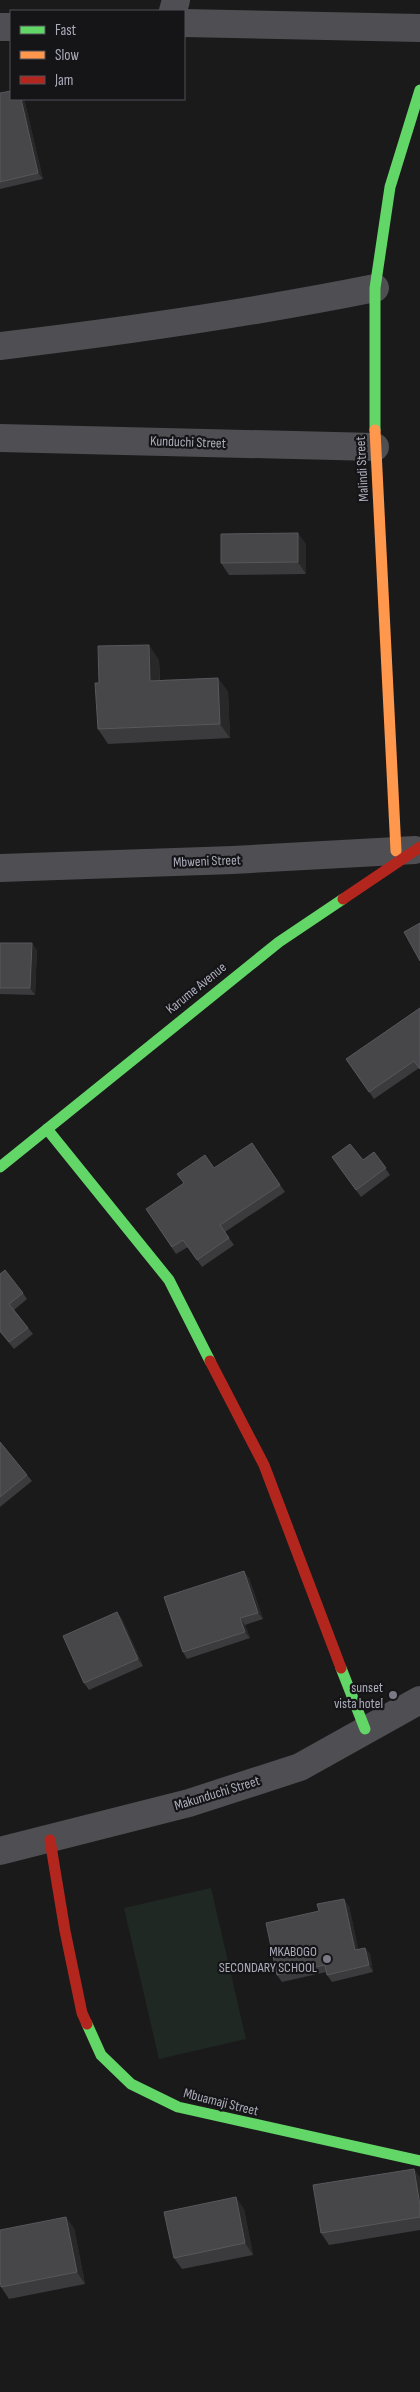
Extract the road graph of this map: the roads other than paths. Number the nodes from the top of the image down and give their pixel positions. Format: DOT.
graph roads {
  1 [pos="185,23"];
  2 [pos="420,28"];
  3 [pos="420,90"];
  4 [pos="375,288"];
  5 [pos="0,346"];
  6 [pos="0,438"];
  7 [pos="375,447"];
  8 [pos="410,850"];
  9 [pos="0,868"];
  10 [pos="46,1129"];
  11 [pos="0,1167"];
  12 [pos="420,1700"];
  13 [pos="365,1729"];
  14 [pos="50,1840"];
  15 [pos="0,1851"];
  16 [pos="420,2162"];
  1 -- 2 [label="street"];
  3 -- 4 [label="street, Malindi Street"];
  4 -- 5 [label="street"];
  4 -- 7 [label="street, Malindi Street"];
  6 -- 7 [label="street, Kunduchi Street"];
  7 -- 8 [label="street, Malindi Street"];
  8 -- 9 [label="street, Mbweni Street"];
  8 -- 10 [label="street, Karume Avenue"];
  10 -- 11 [label="street, Karume Avenue"];
  10 -- 13 [label="street"];
  12 -- 13 [label="street, Makunduchi Street"];
  13 -- 14 [label="street, Makunduchi Street"];
  14 -- 15 [label="street, Makunduchi Street"];
  14 -- 16 [label="street, Mbuamaji Street"];
}
